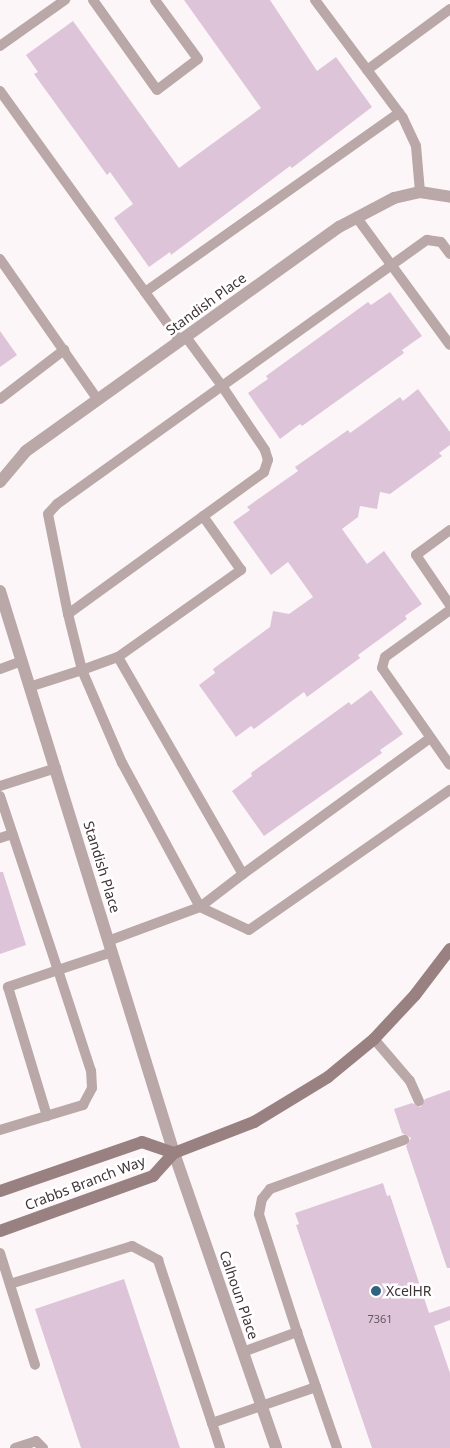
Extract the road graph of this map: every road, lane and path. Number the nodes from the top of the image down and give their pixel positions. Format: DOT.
graph roads {
  1 [pos="64,0"];
  2 [pos="93,0"];
  3 [pos="155,0"];
  4 [pos="315,0"];
  5 [pos="450,9"];
  6 [pos="0,46"];
  7 [pos="367,70"];
  8 [pos="0,91"];
  9 [pos="399,113"];
  10 [pos="420,192"];
  11 [pos="450,197"];
  12 [pos="357,218"];
  13 [pos="450,254"];
  14 [pos="0,259"];
  15 [pos="394,266"];
  16 [pos="145,292"];
  17 [pos="183,339"];
  18 [pos="450,344"];
  19 [pos="64,350"];
  20 [pos="222,386"];
  21 [pos="0,399"];
  22 [pos="98,400"];
  23 [pos="0,482"];
  24 [pos="203,516"];
  25 [pos="450,530"];
  26 [pos="0,591"];
  27 [pos="450,605"];
  28 [pos="450,610"];
  29 [pos="68,614"];
  30 [pos="118,657"];
  31 [pos="22,662"];
  32 [pos="0,669"];
  33 [pos="82,670"];
  34 [pos="30,687"];
  35 [pos="430,738"];
  36 [pos="450,765"];
  37 [pos="56,768"];
  38 [pos="0,786"];
  39 [pos="450,790"];
  40 [pos="0,796"];
  41 [pos="12,834"];
  42 [pos="0,838"];
  43 [pos="243,874"];
  44 [pos="200,907"];
  45 [pos="110,947"];
  46 [pos="450,949"];
  47 [pos="58,970"];
  48 [pos="4,988"];
  49 [pos="374,1039"];
  50 [pos="419,1101"];
  51 [pos="47,1116"];
  52 [pos="0,1130"];
  53 [pos="404,1140"];
  54 [pos="174,1152"];
  55 [pos="0,1191"];
  56 [pos="0,1231"];
  57 [pos="0,1253"];
  58 [pos="10,1284"];
  59 [pos="297,1332"];
  60 [pos="243,1352"];
  61 [pos="35,1364"];
  62 [pos="316,1388"];
  63 [pos="262,1407"];
  64 [pos="212,1423"];
  65 [pos="15,1448"];
  66 [pos="43,1448"];
  67 [pos="220,1448"];
  68 [pos="276,1448"];
  69 [pos="337,1448"];
  1 -- 6 [label="lane"];
  2 -- 3 [label="lane"];
  4 -- 7 [label="lane"];
  5 -- 7 [label="lane"];
  7 -- 9 [label="lane"];
  8 -- 16 [label="lane"];
  9 -- 10 [label="lane"];
  9 -- 16 [label="lane"];
  10 -- 11 [label="street, Standish Place"];
  10 -- 12 [label="street, Standish Place"];
  12 -- 15 [label="lane"];
  12 -- 17 [label="street, Standish Place"];
  13 -- 15 [label="lane"];
  14 -- 19 [label="lane"];
  15 -- 18 [label="lane"];
  15 -- 20 [label="lane"];
  16 -- 17 [label="lane"];
  17 -- 20 [label="lane"];
  17 -- 22 [label="street, Standish Place"];
  19 -- 21 [label="lane"];
  19 -- 22 [label="lane"];
  20 -- 24 [label="lane"];
  20 -- 29 [label="lane"];
  22 -- 23 [label="street, Standish Place"];
  24 -- 29 [label="lane"];
  24 -- 30 [label="lane"];
  25 -- 27 [label="lane"];
  26 -- 31 [label="street, Standish Place"];
  28 -- 35 [label="lane"];
  29 -- 33 [label="lane"];
  30 -- 33 [label="lane"];
  30 -- 43 [label="lane"];
  31 -- 32 [label="lane"];
  31 -- 34 [label="street, Standish Place"];
  33 -- 34 [label="lane"];
  33 -- 44 [label="lane"];
  34 -- 37 [label="street, Standish Place"];
  35 -- 36 [label="lane"];
  35 -- 43 [label="lane"];
  37 -- 38 [label="lane"];
  37 -- 45 [label="street, Standish Place"];
  39 -- 44 [label="lane"];
  40 -- 41 [label="lane"];
  41 -- 42 [label="lane"];
  41 -- 47 [label="lane"];
  43 -- 44 [label="lane"];
  44 -- 45 [label="lane"];
  45 -- 47 [label="lane"];
  45 -- 54 [label="street, Standish Place"];
  46 -- 49 [label="street, Crabbs Branch Way"];
  47 -- 48 [label="lane"];
  47 -- 51 [label="lane"];
  48 -- 51 [label="lane"];
  49 -- 50 [label="lane"];
  49 -- 54 [label="street, Crabbs Branch Way"];
  51 -- 52 [label="lane"];
  53 -- 59 [label="lane"];
  54 -- 55 [label="street, Crabbs Branch Way"];
  54 -- 56 [label="street, Crabbs Branch Way"];
  54 -- 60 [label="street, Calhoun Place"];
  57 -- 58 [label="lane"];
  58 -- 61 [label="lane"];
  58 -- 64 [label="lane"];
  59 -- 60 [label="lane"];
  59 -- 62 [label="lane"];
  60 -- 63 [label="street, Calhoun Place"];
  62 -- 63 [label="lane"];
  62 -- 69 [label="lane"];
  63 -- 64 [label="lane"];
  63 -- 68 [label="street, Calhoun Place"];
  64 -- 67 [label="lane"];
  65 -- 66 [label="lane"];
}
